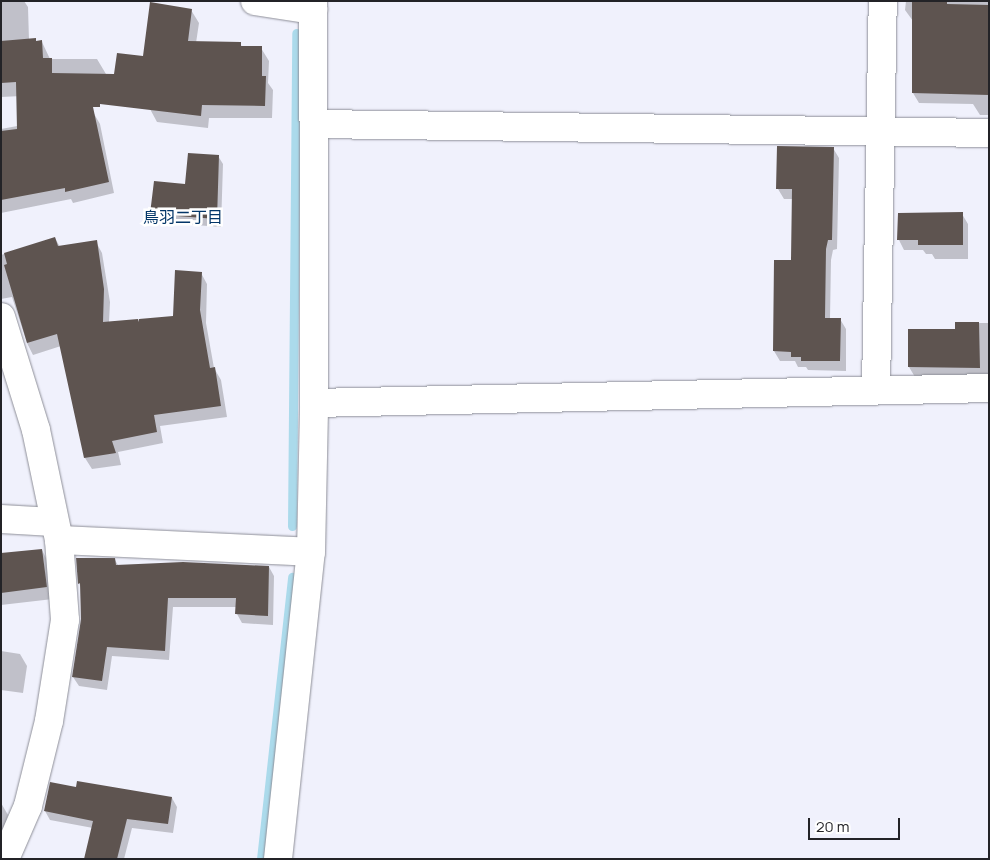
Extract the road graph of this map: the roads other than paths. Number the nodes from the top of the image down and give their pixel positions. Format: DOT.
graph roads {
  1 [pos="255,1"];
  2 [pos="884,1"];
  3 [pos="313,6"];
  4 [pos="314,124"];
  5 [pos="880,130"];
  6 [pos="989,133"];
  7 [pos="1,317"];
  8 [pos="989,388"];
  9 [pos="876,389"];
  10 [pos="314,403"];
  11 [pos="1,519"];
  12 [pos="56,531"];
  13 [pos="311,552"];
  14 [pos="5,859"];
  15 [pos="278,859"];
  1 -- 3 [label="street"];
  2 -- 5 [label="street"];
  3 -- 4 [label="street"];
  4 -- 5 [label="street"];
  4 -- 10 [label="street"];
  5 -- 6 [label="street"];
  5 -- 9 [label="street"];
  7 -- 12 [label="street"];
  8 -- 9 [label="street"];
  9 -- 10 [label="street"];
  10 -- 13 [label="street"];
  11 -- 12 [label="street"];
  12 -- 13 [label="street"];
  12 -- 14 [label="street"];
  13 -- 15 [label="street"];
}
